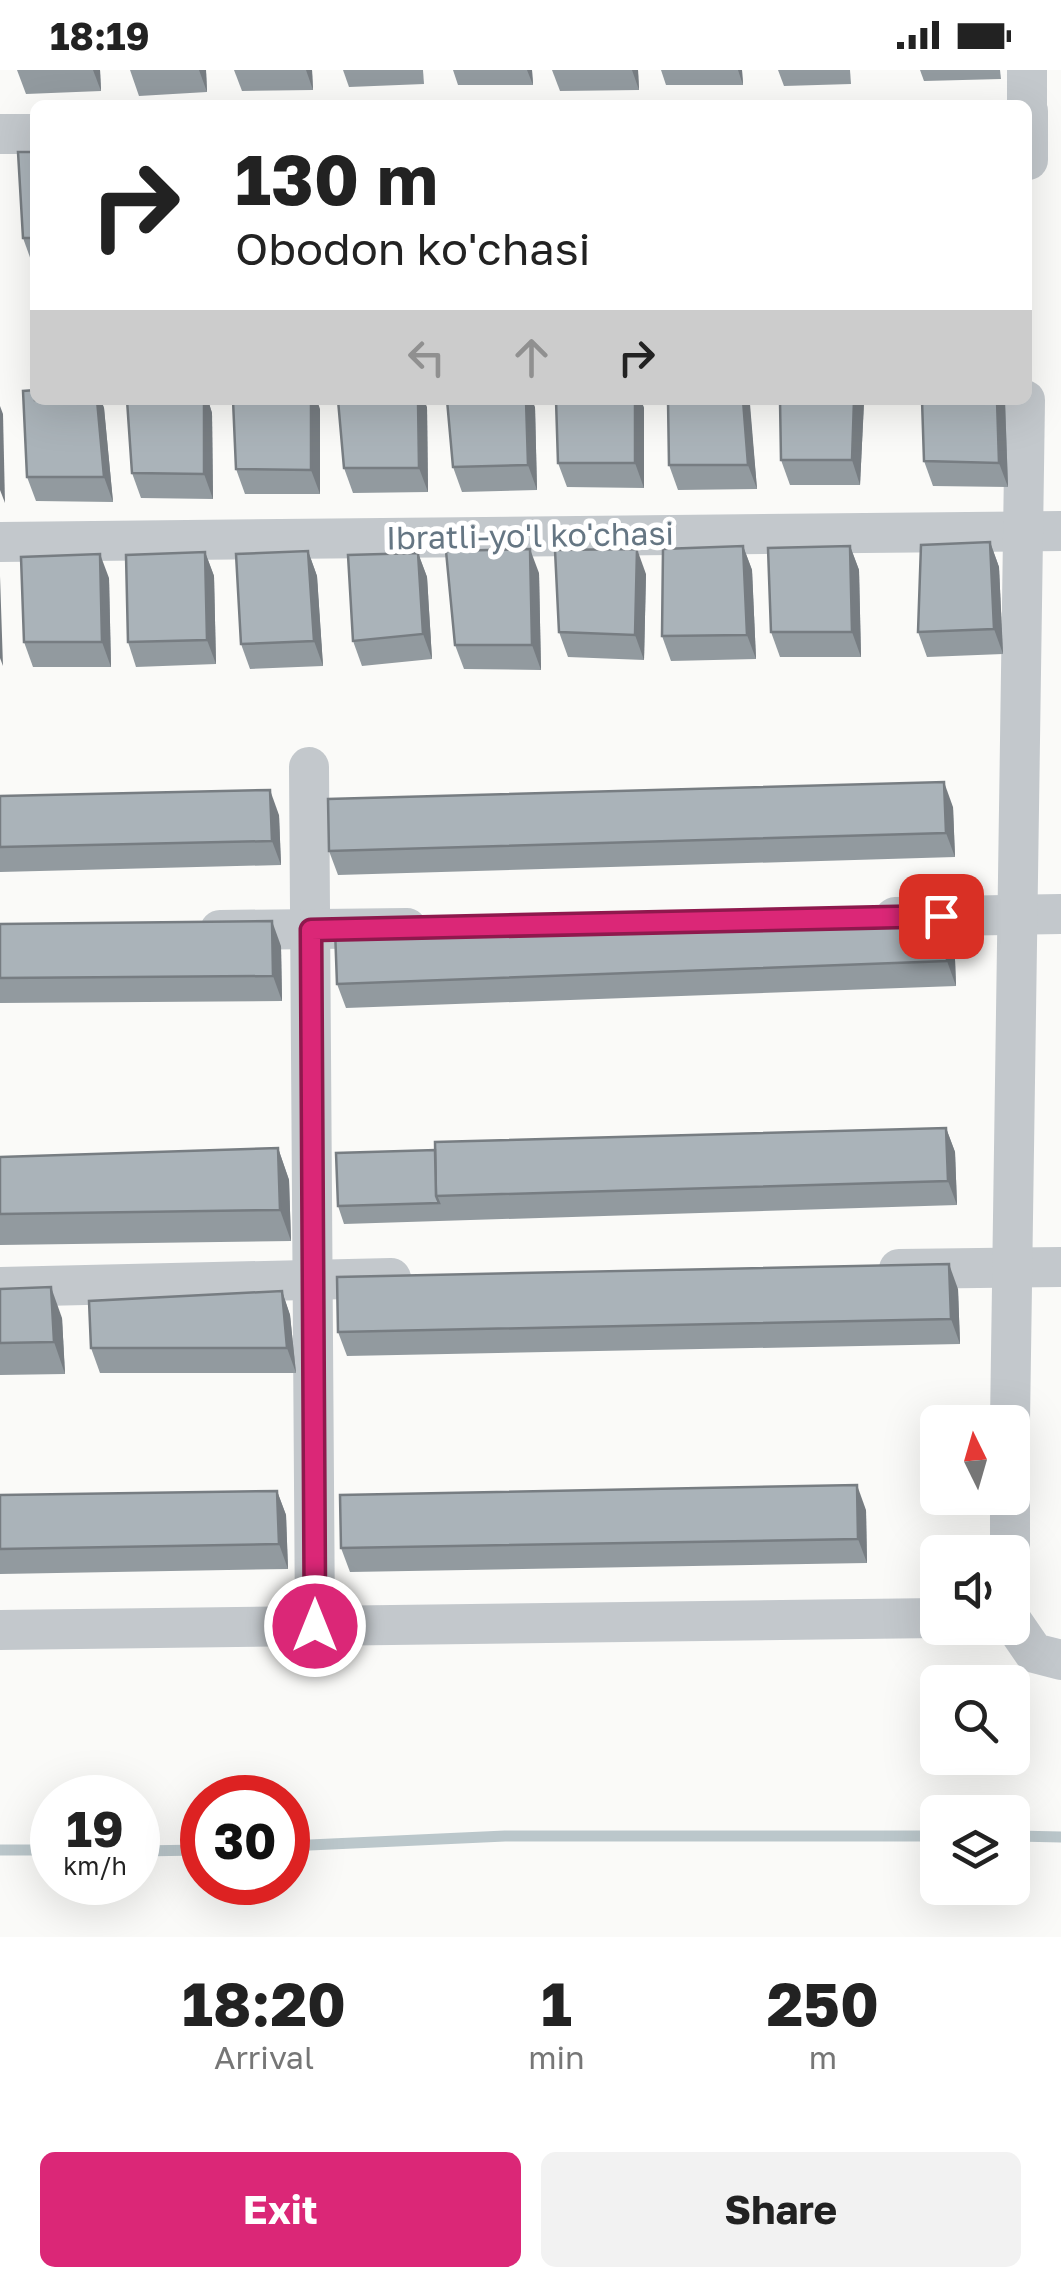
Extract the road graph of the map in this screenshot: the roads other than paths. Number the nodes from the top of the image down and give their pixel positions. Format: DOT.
graph roads {
  1 [pos="1027,70"];
  2 [pos="1027,100"];
  3 [pos="1032,128"];
  4 [pos="1061,128"];
  5 [pos="0,134"];
  6 [pos="30,134"];
  7 [pos="1026,405"];
  8 [pos="1042,531"];
  9 [pos="0,542"];
  10 [pos="310,767"];
  11 [pos="1020,914"];
  12 [pos="1061,914"];
  13 [pos="862,918"];
  14 [pos="449,927"];
  15 [pos="175,930"];
  16 [pos="311,930"];
  17 [pos="1011,1268"];
  18 [pos="1061,1268"];
  19 [pos="851,1270"];
  20 [pos="432,1277"];
  21 [pos="313,1279"];
  22 [pos="0,1287"];
  23 [pos="1010,1405"];
  24 [pos="920,1618"];
  25 [pos="315,1626"];
  26 [pos="0,1630"];
  27 [pos="1028,1645"];
  28 [pos="1061,1660"];
  1 -- 2 [label="street"];
  3 -- 4 [label="street"];
  5 -- 6 [label="street"];
  7 -- 8 [label="street"];
  8 -- 9 [label="street, Ibratli-yo'l ko'chasi"];
  8 -- 11 [label="street"];
  10 -- 16 [label="street"];
  11 -- 12 [label="street"];
  11 -- 13 [label="street"];
  11 -- 17 [label="street"];
  14 -- 16 [label="street"];
  15 -- 16 [label="street"];
  16 -- 21 [label="street"];
  17 -- 18 [label="street"];
  17 -- 19 [label="street"];
  17 -- 23 [label="street"];
  20 -- 21 [label="street"];
  21 -- 22 [label="street"];
  21 -- 25 [label="street"];
  24 -- 25 [label="street"];
  25 -- 26 [label="street"];
  27 -- 28 [label="street"];
}
